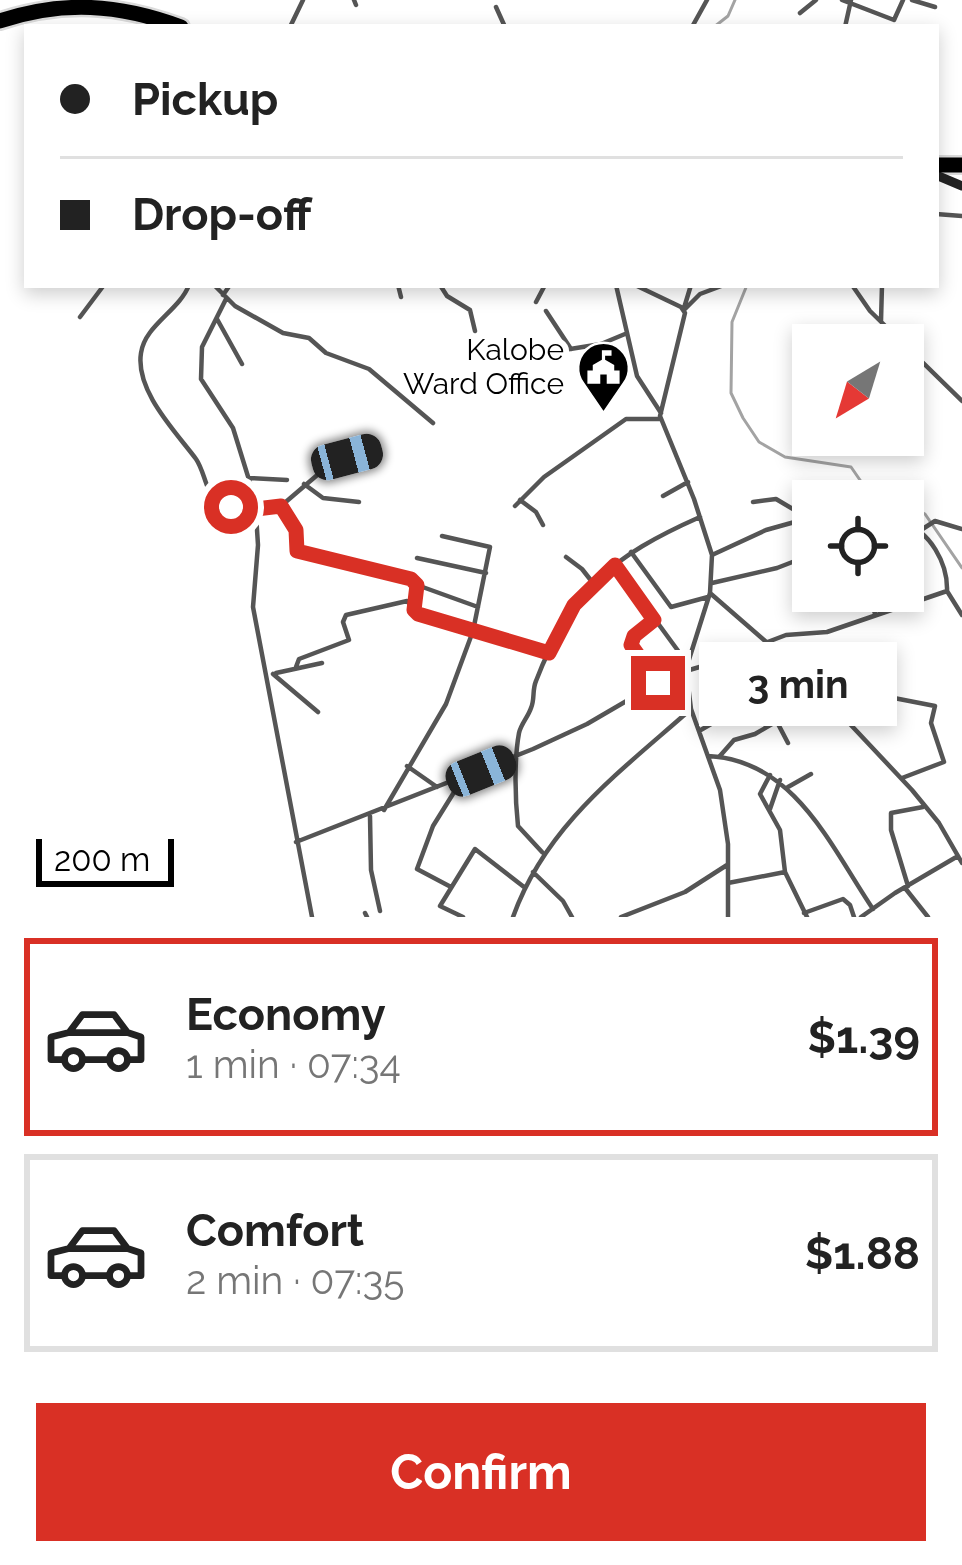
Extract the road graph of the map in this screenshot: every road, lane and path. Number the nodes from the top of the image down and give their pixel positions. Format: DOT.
graph roads {
  1 [pos="816,0"];
  2 [pos="908,0"];
  3 [pos="848,1"];
  4 [pos="87,3"];
  5 [pos="49,4"];
  6 [pos="496,7"];
  7 [pos="935,7"];
  8 [pos="800,13"];
  9 [pos="0,21"];
  10 [pos="170,24"];
  11 [pos="504,24"];
  12 [pos="102,288"];
  13 [pos="187,288"];
  14 [pos="216,288"];
  15 [pos="228,288"];
  16 [pos="399,288"];
  17 [pos="442,288"];
  18 [pos="543,288"];
  19 [pos="617,288"];
  20 [pos="643,288"];
  21 [pos="690,288"];
  22 [pos="716,288"];
  23 [pos="854,288"];
  24 [pos="882,288"];
  25 [pos="224,297"];
  26 [pos="401,297"];
  27 [pos="536,302"];
  28 [pos="684,310"];
  29 [pos="546,311"];
  30 [pos="80,317"];
  31 [pos="217,319"];
  32 [pos="880,321"];
  33 [pos="475,331"];
  34 [pos="625,334"];
  35 [pos="571,349"];
  36 [pos="559,350"];
  37 [pos="242,364"];
  38 [pos="962,401"];
  39 [pos="661,416"];
  40 [pos="433,423"];
  41 [pos="374,450"];
  42 [pos="249,478"];
  43 [pos="286,479"];
  44 [pos="688,482"];
  45 [pos="304,484"];
  46 [pos="663,496"];
  47 [pos="359,502"];
  48 [pos="753,502"];
  49 [pos="281,506"];
  50 [pos="256,509"];
  51 [pos="792,509"];
  52 [pos="700,517"];
  53 [pos="792,524"];
  54 [pos="543,525"];
  55 [pos="926,526"];
  56 [pos="962,529"];
  57 [pos="442,536"];
  58 [pos="632,553"];
  59 [pos="712,556"];
  60 [pos="566,557"];
  61 [pos="417,558"];
  62 [pos="792,562"];
  63 [pos="615,565"];
  64 [pos="486,573"];
  65 [pos="712,583"];
  66 [pos="593,584"];
  67 [pos="417,585"];
  68 [pos="947,591"];
  69 [pos="709,595"];
  70 [pos="478,607"];
  71 [pos="414,610"];
  72 [pos="874,612"];
  73 [pos="875,615"];
  74 [pos="962,615"];
  75 [pos="654,620"];
  76 [pos="473,631"];
  77 [pos="767,645"];
  78 [pos="549,653"];
  79 [pos="322,663"];
  80 [pos="296,667"];
  81 [pos="686,667"];
  82 [pos="274,674"];
  83 [pos="265,676"];
  84 [pos="658,683"];
  85 [pos="821,695"];
  86 [pos="831,705"];
  87 [pos="691,709"];
  88 [pos="318,712"];
  89 [pos="724,716"];
  90 [pos="776,720"];
  91 [pos="699,731"];
  92 [pos="788,743"];
  93 [pos="519,755"];
  94 [pos="708,756"];
  95 [pos="719,757"];
  96 [pos="407,766"];
  97 [pos="812,774"];
  98 [pos="770,775"];
  99 [pos="464,778"];
  100 [pos="901,779"];
  101 [pos="780,780"];
  102 [pos="788,787"];
  103 [pos="440,788"];
  104 [pos="926,806"];
  105 [pos="384,810"];
  106 [pos="769,811"];
  107 [pos="370,816"];
  108 [pos="296,842"];
  109 [pos="542,852"];
  110 [pos="960,859"];
  111 [pos="727,865"];
  112 [pos="532,871"];
  113 [pos="785,872"];
  114 [pos="728,883"];
  115 [pos="451,887"];
  116 [pos="524,887"];
  117 [pos="906,887"];
  118 [pos="873,909"];
  119 [pos="380,911"];
  120 [pos="805,915"];
  121 [pos="312,917"];
  122 [pos="463,917"];
  123 [pos="513,917"];
  124 [pos="572,917"];
  125 [pos="621,917"];
  126 [pos="728,917"];
  127 [pos="858,917"];
  128 [pos="928,917"];
  1 -- 8 [label="street"];
  2 -- 3 [label="street"];
  2 -- 7 [label="street"];
  4 -- 5 [label="highway"];
  4 -- 10 [label="highway"];
  5 -- 9 [label="highway"];
  6 -- 11 [label="street"];
  12 -- 30 [label="street"];
  13 -- 50 [label="street"];
  14 -- 25 [label="street"];
  15 -- 25 [label="street"];
  16 -- 26 [label="street"];
  17 -- 33 [label="street"];
  18 -- 27 [label="street"];
  19 -- 34 [label="street"];
  20 -- 28 [label="street"];
  21 -- 28 [label="street"];
  22 -- 28 [label="street"];
  23 -- 32 [label="street"];
  24 -- 32 [label="street"];
  25 -- 31 [label="street"];
  25 -- 40 [label="street"];
  28 -- 39 [label="street"];
  29 -- 35 [label="street"];
  31 -- 37 [label="street"];
  31 -- 42 [label="street"];
  32 -- 38 [label="street"];
  34 -- 35 [label="street"];
  34 -- 39 [label="street"];
  35 -- 36 [label="street"];
  39 -- 44 [label="street"];
  39 -- 54 [label="street"];
  41 -- 45 [label="street"];
  42 -- 43 [label="street"];
  42 -- 50 [label="street"];
  44 -- 46 [label="street"];
  44 -- 52 [label="street"];
  45 -- 47 [label="street"];
  45 -- 49 [label="street"];
  48 -- 51 [label="street"];
  49 -- 50 [label="street"];
  49 -- 67 [label="street"];
  50 -- 83 [label="street"];
  52 -- 58 [label="street"];
  52 -- 59 [label="street"];
  53 -- 59 [label="street"];
  55 -- 56 [label="street"];
  55 -- 68 [label="street"];
  57 -- 64 [label="street"];
  58 -- 63 [label="street"];
  58 -- 69 [label="street"];
  59 -- 65 [label="street"];
  60 -- 66 [label="street"];
  61 -- 64 [label="street"];
  62 -- 65 [label="street"];
  63 -- 66 [label="street"];
  63 -- 75 [label="street"];
  64 -- 70 [label="street"];
  65 -- 69 [label="street"];
  66 -- 78 [label="street"];
  67 -- 70 [label="street"];
  67 -- 71 [label="street"];
  68 -- 73 [label="street"];
  68 -- 74 [label="street"];
  69 -- 77 [label="street"];
  69 -- 81 [label="street"];
  70 -- 76 [label="street"];
  71 -- 76 [label="street"];
  71 -- 80 [label="street"];
  72 -- 73 [label="street"];
  73 -- 77 [label="street"];
  75 -- 81 [label="street"];
  75 -- 84 [label="street"];
  76 -- 78 [label="street"];
  76 -- 96 [label="street"];
  77 -- 81 [label="street"];
  77 -- 85 [label="street"];
  78 -- 93 [label="street"];
  79 -- 80 [label="street"];
  80 -- 82 [label="street"];
  81 -- 84 [label="street"];
  81 -- 87 [label="street"];
  82 -- 83 [label="street"];
  82 -- 88 [label="street"];
  83 -- 108 [label="street"];
  84 -- 93 [label="street"];
  85 -- 86 [label="street"];
  85 -- 90 [label="street"];
  86 -- 100 [label="street"];
  86 -- 100 [label="street"];
  87 -- 91 [label="street"];
  87 -- 109 [label="street"];
  89 -- 91 [label="street"];
  90 -- 92 [label="street"];
  90 -- 95 [label="street"];
  91 -- 94 [label="street"];
  93 -- 99 [label="street"];
  93 -- 109 [label="street"];
  94 -- 95 [label="street"];
  94 -- 111 [label="street"];
  95 -- 98 [label="street"];
  96 -- 103 [label="street"];
  96 -- 105 [label="street"];
  97 -- 102 [label="street"];
  98 -- 101 [label="street"];
  98 -- 106 [label="street"];
  99 -- 103 [label="street"];
  99 -- 115 [label="street"];
  100 -- 104 [label="street"];
  101 -- 102 [label="street"];
  101 -- 106 [label="street"];
  102 -- 118 [label="street"];
  103 -- 105 [label="street"];
  104 -- 110 [label="street"];
  104 -- 117 [label="street"];
  105 -- 107 [label="street"];
  106 -- 113 [label="street"];
  107 -- 108 [label="street"];
  107 -- 119 [label="street"];
  108 -- 121 [label="street"];
  109 -- 112 [label="street"];
  110 -- 117 [label="street"];
  111 -- 114 [label="street"];
  111 -- 125 [label="street"];
  112 -- 116 [label="street"];
  112 -- 124 [label="street"];
  113 -- 114 [label="street"];
  113 -- 120 [label="street"];
  114 -- 126 [label="street"];
  115 -- 116 [label="street"];
  115 -- 122 [label="street"];
  116 -- 123 [label="street"];
  117 -- 118 [label="street"];
  117 -- 128 [label="street"];
  118 -- 127 [label="street"];
  120 -- 127 [label="street"];
}
